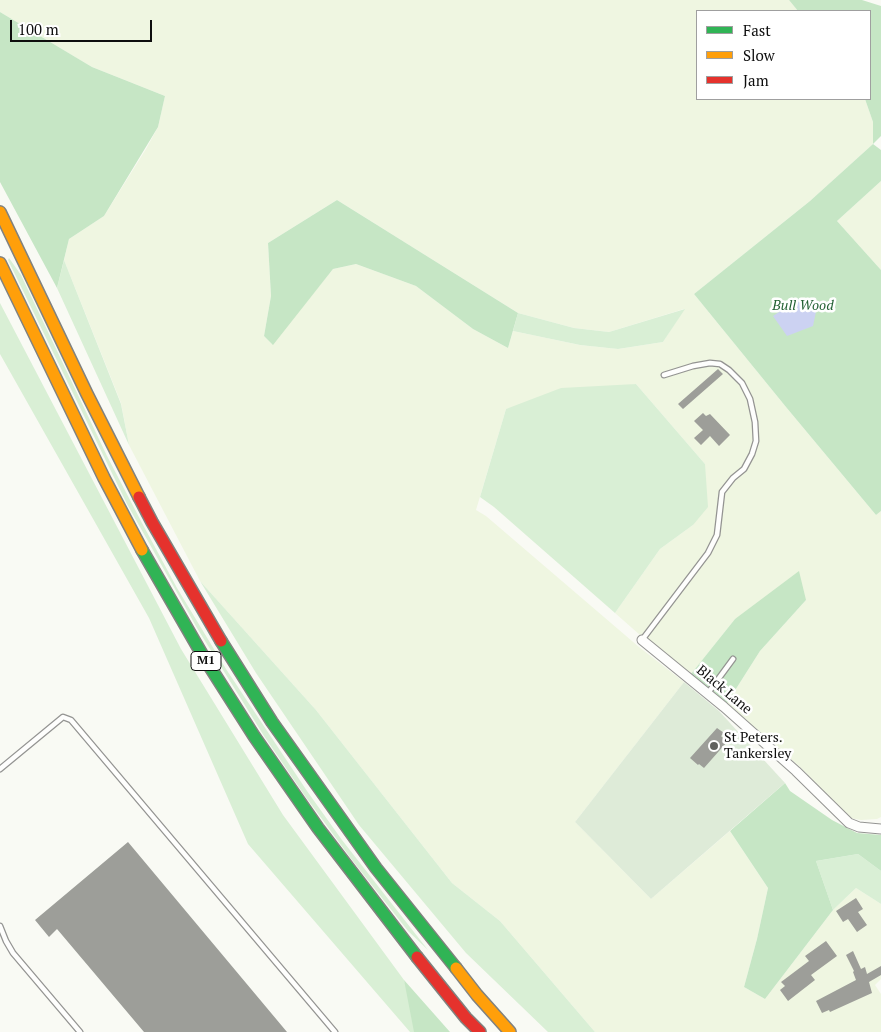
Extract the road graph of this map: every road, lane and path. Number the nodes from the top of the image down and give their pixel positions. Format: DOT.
graph roads {
  1 [pos="0,212"];
  2 [pos="2,266"];
  3 [pos="664,375"];
  4 [pos="642,640"];
  5 [pos="733,659"];
  6 [pos="708,693"];
  7 [pos="0,769"];
  8 [pos="881,828"];
  9 [pos="0,926"];
  10 [pos="477,995"];
  11 [pos="466,1018"];
  12 [pos="80,1032"];
  13 [pos="336,1032"];
  14 [pos="476,1032"];
  15 [pos="480,1032"];
  16 [pos="510,1032"];
  17 [pos="523,1032"];
  1 -- 10 [label="highway, M1"];
  2 -- 11 [label="highway, M1"];
  3 -- 4 [label="lane"];
  4 -- 6 [label="street, Black Lane"];
  5 -- 6 [label="lane"];
  6 -- 8 [label="street, Black Lane"];
  7 -- 13 [label="lane"];
  9 -- 12 [label="lane"];
  10 -- 16 [label="highway, M1"];
  10 -- 17 [label="highway, M1"];
  11 -- 14 [label="highway, M1"];
  11 -- 15 [label="highway, M1"];
}
